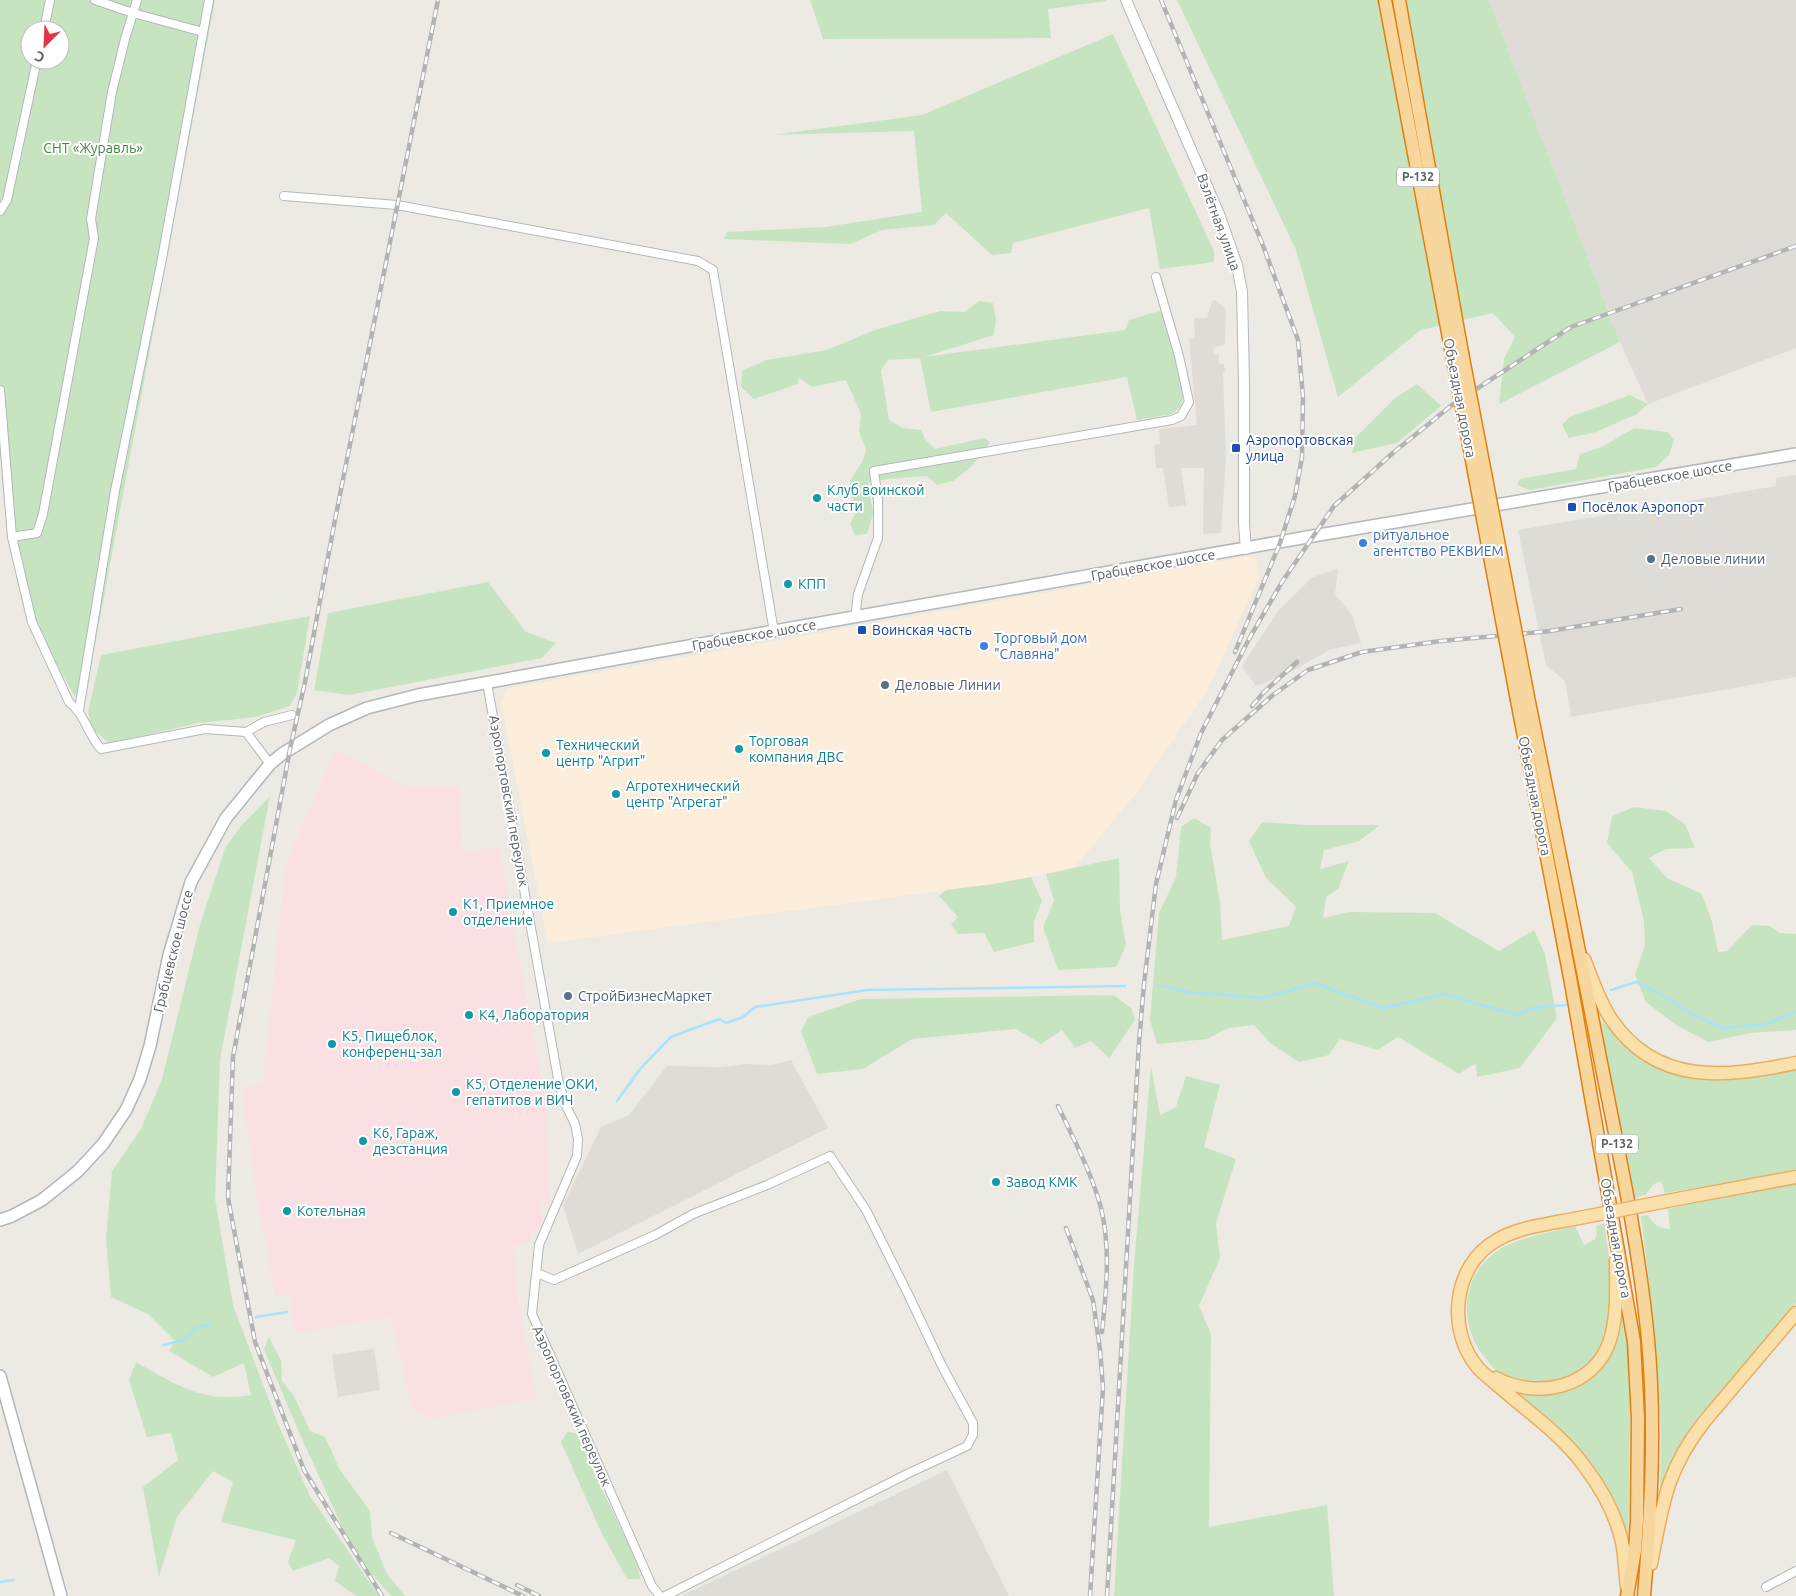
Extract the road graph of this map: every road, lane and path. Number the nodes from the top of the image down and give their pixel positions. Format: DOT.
graph roads {
  1 [pos="50,0"];
  2 [pos="95,0"];
  3 [pos="137,0"];
  4 [pos="210,0"];
  5 [pos="1126,0"];
  6 [pos="1385,0"];
  7 [pos="1399,0"];
  8 [pos="133,13"];
  9 [pos="46,20"];
  10 [pos="203,32"];
  11 [pos="35,70"];
  12 [pos="284,196"];
  13 [pos="0,211"];
  14 [pos="1156,277"];
  15 [pos="1457,354"];
  16 [pos="0,390"];
  17 [pos="1796,454"];
  18 [pos="12,537"];
  19 [pos="1246,549"];
  20 [pos="855,618"];
  21 [pos="774,632"];
  22 [pos="488,683"];
  23 [pos="1522,699"];
  24 [pos="79,710"];
  25 [pos="292,715"];
  26 [pos="246,732"];
  27 [pos="270,764"];
  28 [pos="1579,946"];
  29 [pos="1796,1063"];
  30 [pos="1796,1177"];
  31 [pos="0,1220"];
  32 [pos="1616,1233"];
  33 [pos="537,1273"];
  34 [pos="1796,1313"];
  35 [pos="1479,1369"];
  36 [pos="0,1376"];
  37 [pos="1796,1571"];
  38 [pos="1766,1587"];
  39 [pos="1628,1595"];
  40 [pos="61,1596"];
  41 [pos="660,1596"];
  42 [pos="665,1596"];
  43 [pos="1644,1596"];
  1 -- 9 [label="street"];
  2 -- 8 [label="street"];
  3 -- 8 [label="street"];
  4 -- 10 [label="street"];
  5 -- 19 [label="street, Взлётная улица"];
  6 -- 15 [label="highway, Объездная дорога / Р-132"];
  7 -- 15 [label="highway, Объездная дорога / Р-132"];
  8 -- 10 [label="street"];
  8 -- 18 [label="street"];
  10 -- 24 [label="street"];
  11 -- 13 [label="street"];
  12 -- 21 [label="street"];
  14 -- 20 [label="street"];
  15 -- 23 [label="highway, Объездная дорога / Р-132, bridge"];
  16 -- 18 [label="street"];
  17 -- 19 [label="main road, Грабцевское шоссе"];
  18 -- 24 [label="street"];
  19 -- 20 [label="main road, Грабцевское шоссе"];
  20 -- 21 [label="main road, Грабцевское шоссе"];
  21 -- 22 [label="main road, Грабцевское шоссе"];
  22 -- 27 [label="main road, Грабцевское шоссе"];
  22 -- 33 [label="street, Аэропортовский переулок"];
  23 -- 28 [label="highway, Объездная дорога / Р-132"];
  23 -- 32 [label="highway, Объездная дорога / Р-132"];
  24 -- 26 [label="street"];
  25 -- 26 [label="street"];
  26 -- 27 [label="street"];
  27 -- 31 [label="main road, Грабцевское шоссе"];
  28 -- 29 [label="main road"];
  28 -- 43 [label="highway, Объездная дорога / Р-132"];
  30 -- 35 [label="main road, bridge"];
  32 -- 35 [label="main road"];
  32 -- 39 [label="highway, Объездная дорога / Р-132"];
  33 -- 41 [label="street, Аэропортовский переулок"];
  33 -- 42 [label="street"];
  34 -- 43 [label="main road"];
  35 -- 39 [label="main road"];
  36 -- 40 [label="main road"];
  37 -- 38 [label="street"];
}
